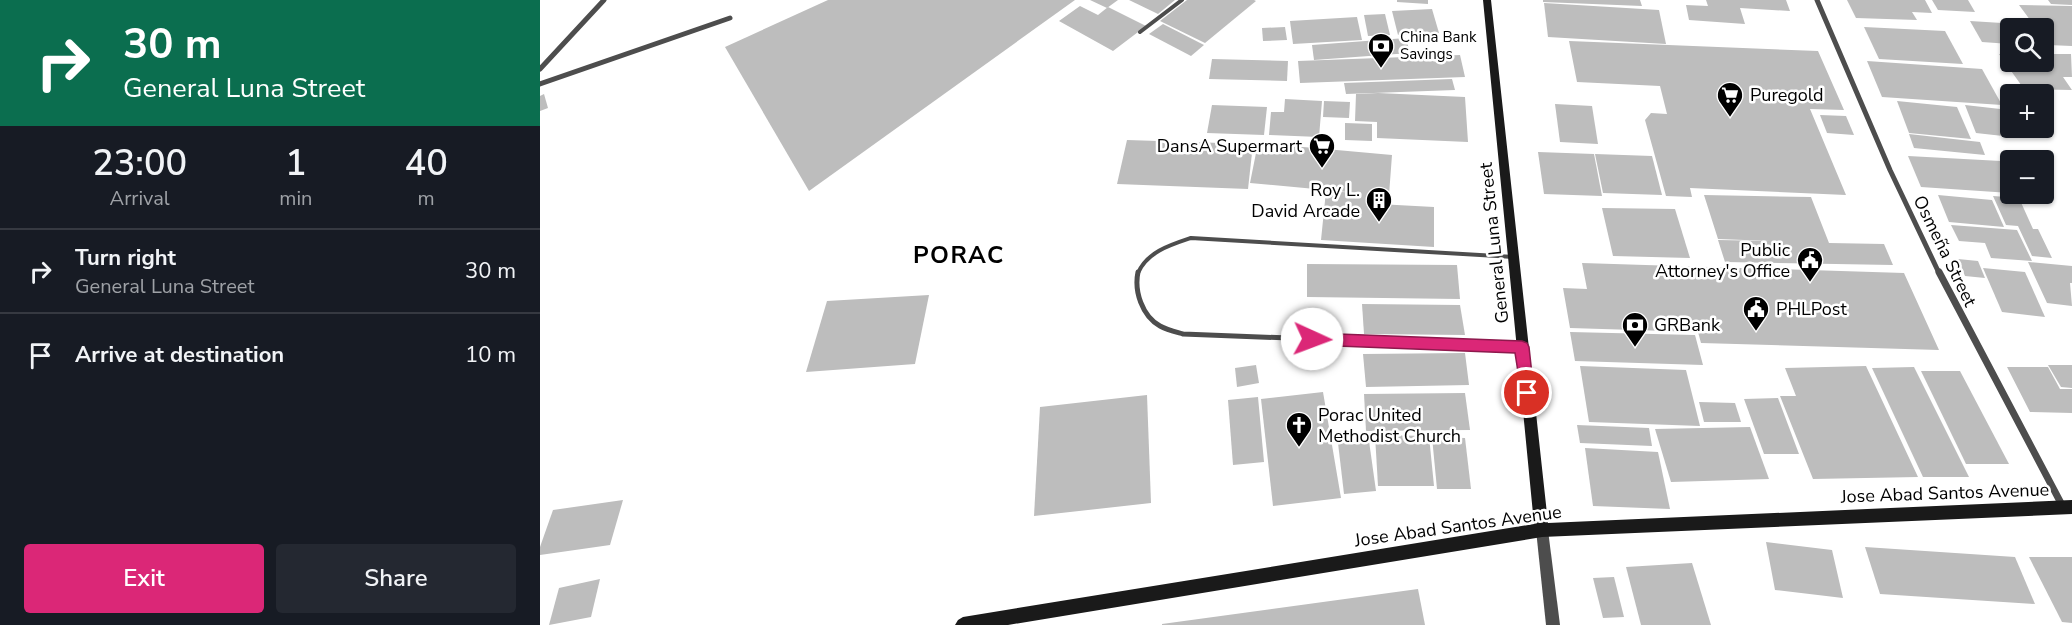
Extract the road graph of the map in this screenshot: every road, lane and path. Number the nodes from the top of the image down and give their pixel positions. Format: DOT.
graph roads {
  1 [pos="604,0"];
  2 [pos="1182,0"];
  3 [pos="1487,0"];
  4 [pos="1817,0"];
  5 [pos="730,18"];
  6 [pos="1140,32"];
  7 [pos="540,69"];
  8 [pos="540,84"];
  9 [pos="1514,257"];
  10 [pos="1522,347"];
  11 [pos="2068,507"];
  12 [pos="1542,530"];
  13 [pos="1552,619"];
  14 [pos="963,625"];
  1 -- 7 [label="street"];
  2 -- 6 [label="lane"];
  3 -- 9 [label="main road, General Luna Street"];
  4 -- 11 [label="street, Osmeña Street"];
  5 -- 8 [label="street"];
  9 -- 10 [label="main road, General Luna Street"];
  9 -- 10 [label="lane"];
  10 -- 12 [label="main road, General Luna Street"];
  11 -- 12 [label="main road, Jose Abad Santos Avenue"];
  12 -- 13 [label="street, General Luna Street"];
  12 -- 14 [label="main road, Jose Abad Santos Avenue"];
}
